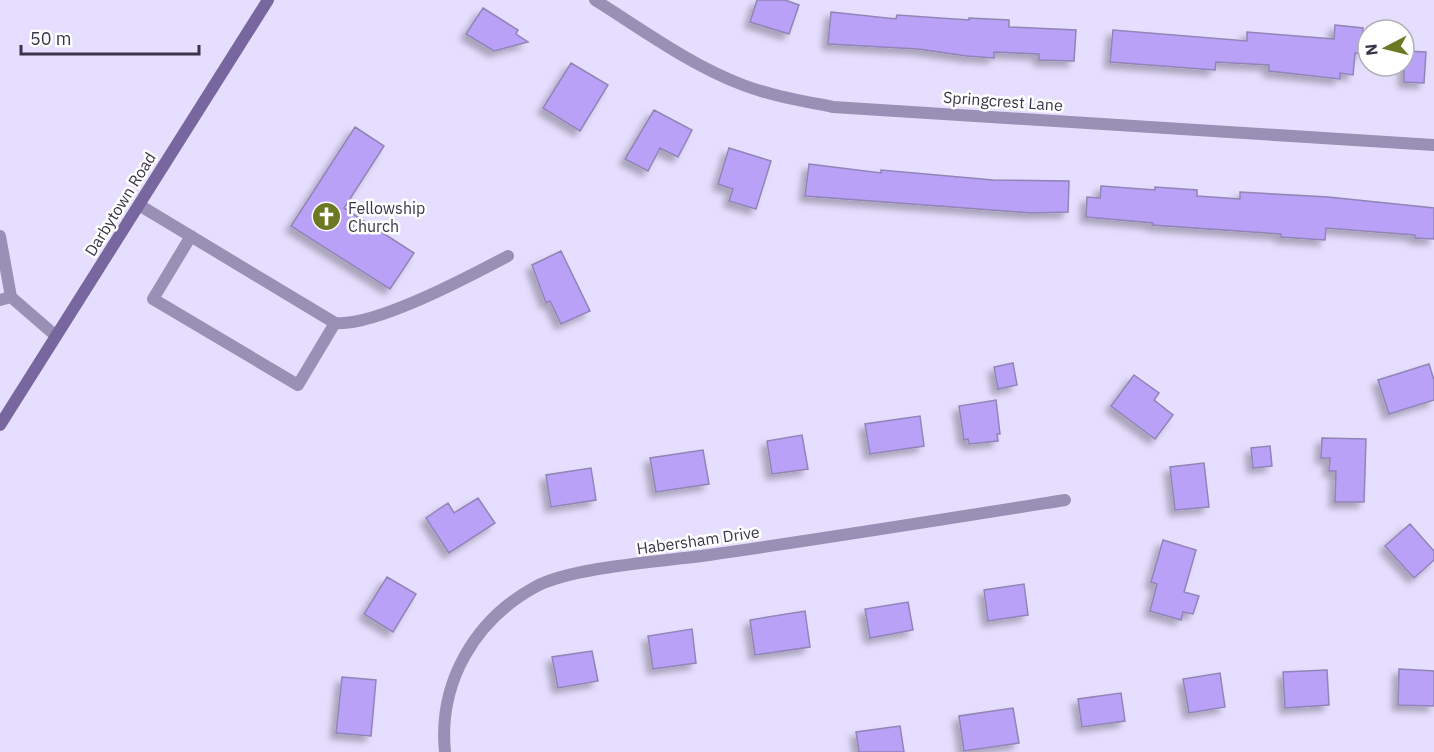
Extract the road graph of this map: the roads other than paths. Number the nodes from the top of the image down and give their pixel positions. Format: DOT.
graph roads {
  1 [pos="268,0"];
  2 [pos="595,0"];
  3 [pos="1434,145"];
  4 [pos="139,205"];
  5 [pos="0,236"];
  6 [pos="191,236"];
  7 [pos="508,256"];
  8 [pos="6,299"];
  9 [pos="335,323"];
  10 [pos="56,336"];
  11 [pos="0,425"];
  12 [pos="1065,500"];
  13 [pos="445,752"];
  1 -- 4 [label="main road, Darbytown Road"];
  2 -- 3 [label="street, Springcrest Lane"];
  4 -- 6 [label="street"];
  4 -- 10 [label="main road, Darbytown Road"];
  5 -- 8 [label="street"];
  6 -- 9 [label="street"];
  6 -- 9 [label="street"];
  7 -- 9 [label="street"];
  8 -- 10 [label="street"];
  10 -- 11 [label="main road, Darbytown Road"];
  12 -- 13 [label="street, Habersham Drive"];
}
